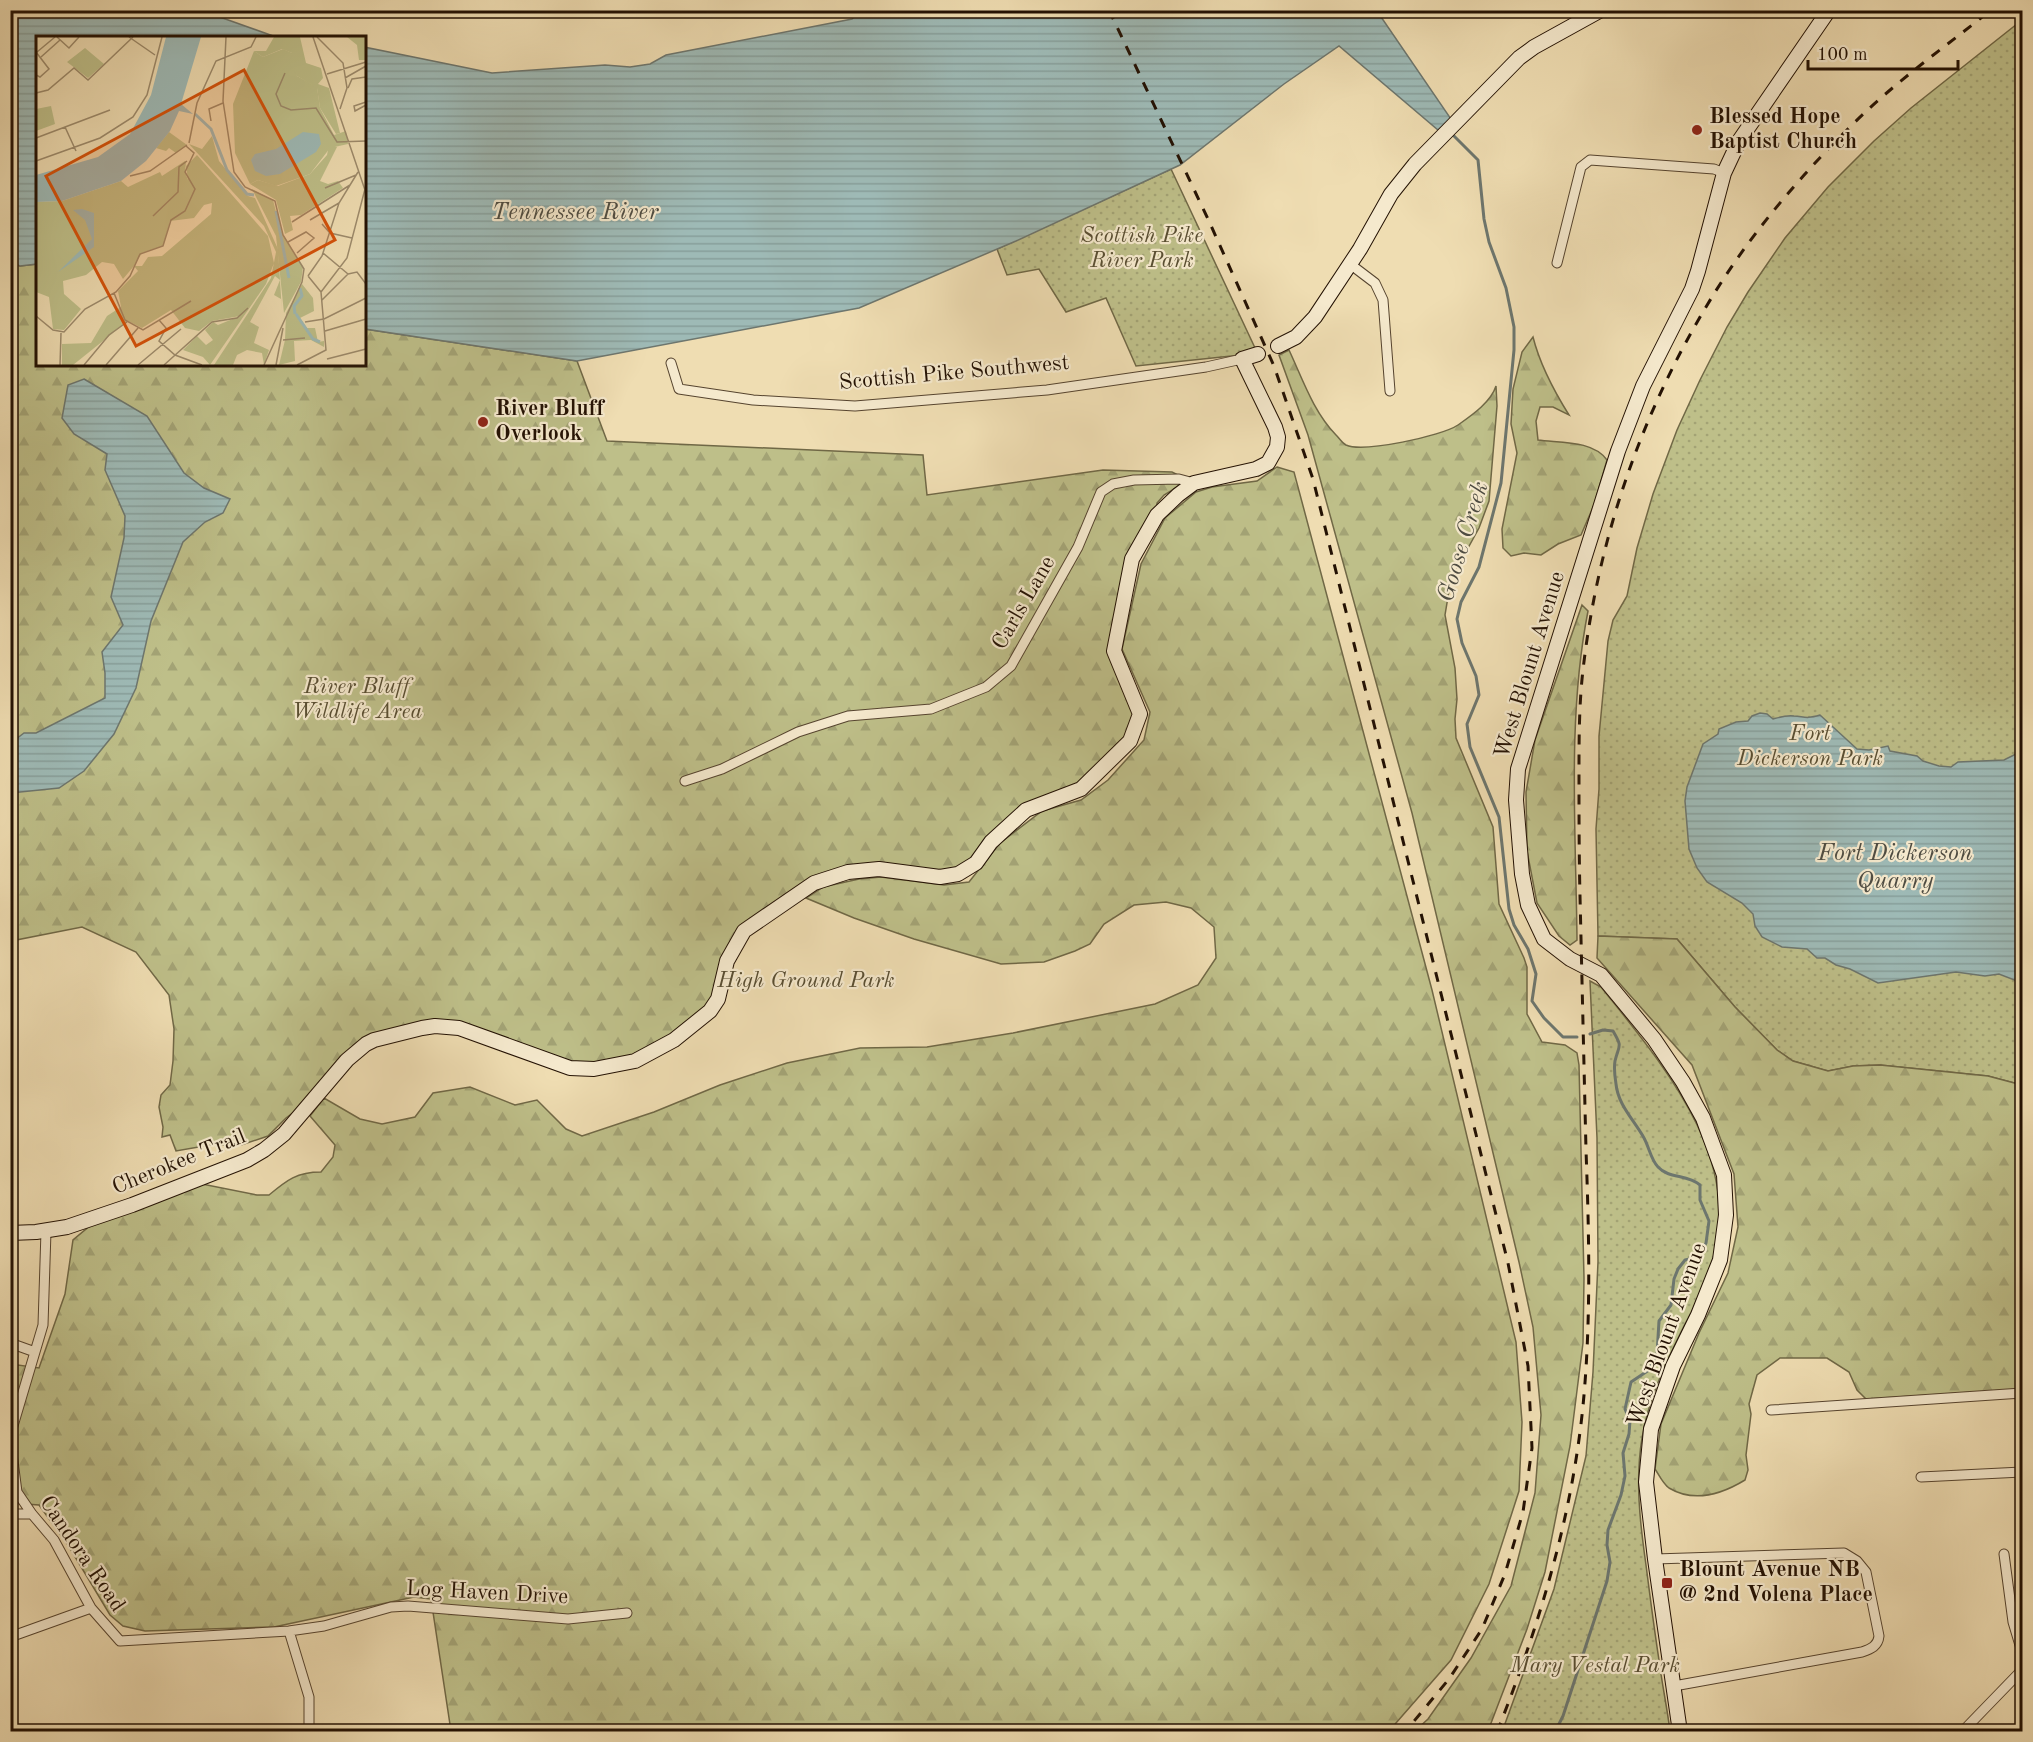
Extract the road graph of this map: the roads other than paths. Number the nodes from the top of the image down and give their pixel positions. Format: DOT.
graph roads {
  1 [pos="1601,10"];
  2 [pos="1829,10"];
  3 [pos="1724,173"];
  4 [pos="1557,263"];
  5 [pos="1350,264"];
  6 [pos="1278,346"];
  7 [pos="1258,354"];
  8 [pos="1242,359"];
  9 [pos="671,363"];
  10 [pos="1390,391"];
  11 [pos="1194,483"];
  12 [pos="685,780"];
  13 [pos="46,1231"];
  14 [pos="10,1233"];
  15 [pos="10,1343"];
  16 [pos="35,1352"];
  17 [pos="2022,1393"];
  18 [pos="1771,1410"];
  19 [pos="10,1437"];
  20 [pos="2022,1472"];
  21 [pos="1921,1477"];
  22 [pos="10,1514"];
  23 [pos="32,1514"];
  24 [pos="2004,1554"];
  25 [pos="1655,1559"];
  26 [pos="91,1608"];
  27 [pos="627,1613"];
  28 [pos="290,1631"];
  29 [pos="276,1632"];
  30 [pos="10,1636"];
  31 [pos="2022,1652"];
  32 [pos="2022,1670"];
  33 [pos="1674,1686"];
  34 [pos="299,1731"];
  35 [pos="1680,1731"];
  36 [pos="1962,1731"];
  1 -- 5 [label="street"];
  2 -- 3 [label="street, West Blount Avenue"];
  3 -- 4 [label="street"];
  3 -- 25 [label="street, West Blount Avenue"];
  5 -- 6 [label="street"];
  5 -- 10 [label="street"];
  7 -- 8 [label="street, Scottish Pike Southwest"];
  8 -- 9 [label="street, Scottish Pike Southwest"];
  8 -- 11 [label="street, Cherokee Trail"];
  11 -- 12 [label="street, Carls Lane"];
  11 -- 13 [label="street, Cherokee Trail"];
  13 -- 14 [label="street, Cherokee Trail"];
  13 -- 16 [label="street, Candora Road"];
  15 -- 16 [label="street"];
  16 -- 19 [label="street, Candora Road"];
  17 -- 18 [label="street"];
  19 -- 23 [label="street, Candora Road"];
  20 -- 21 [label="street"];
  22 -- 23 [label="street"];
  23 -- 26 [label="street, Candora Road"];
  24 -- 31 [label="street"];
  25 -- 33 [label="street, West Blount Avenue"];
  25 -- 33 [label="street"];
  26 -- 29 [label="street, Candora Road"];
  26 -- 30 [label="street"];
  27 -- 28 [label="street, Log Haven Drive"];
  28 -- 29 [label="street, Log Haven Drive"];
  28 -- 34 [label="street"];
  32 -- 36 [label="street"];
  33 -- 35 [label="street, West Blount Avenue"];
}
